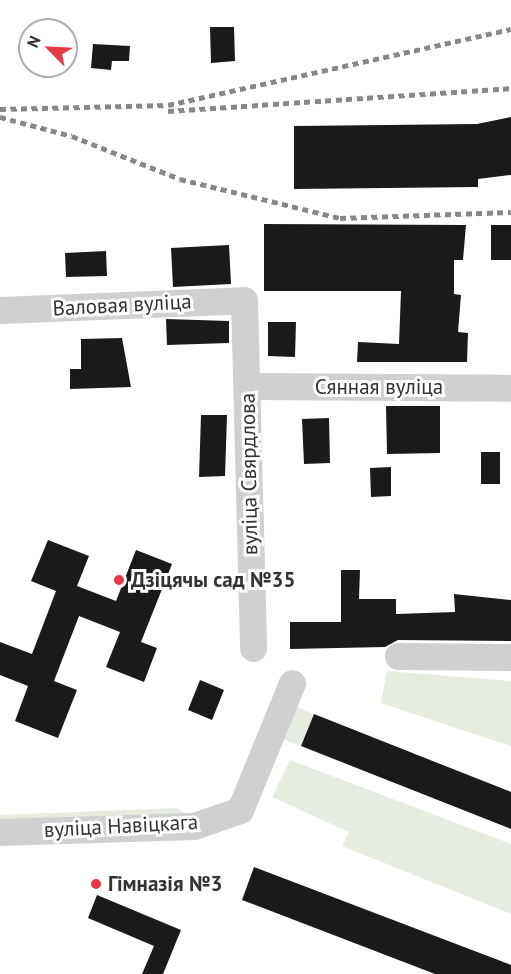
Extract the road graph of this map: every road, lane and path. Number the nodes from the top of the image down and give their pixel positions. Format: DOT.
graph roads {
  1 [pos="244,300"];
  2 [pos="0,310"];
  3 [pos="247,386"];
  4 [pos="511,388"];
  5 [pos="253,648"];
  6 [pos="398,656"];
  7 [pos="511,657"];
  8 [pos="292,683"];
  9 [pos="0,832"];
  1 -- 2 [label="street, Валовая вуліца"];
  1 -- 3 [label="street, вуліца Свярдлова"];
  3 -- 4 [label="street, Сянная вуліца"];
  3 -- 5 [label="street, вуліца Свярдлова"];
  6 -- 7 [label="street"];
  8 -- 9 [label="street, вуліца Навіцкага"];
}
